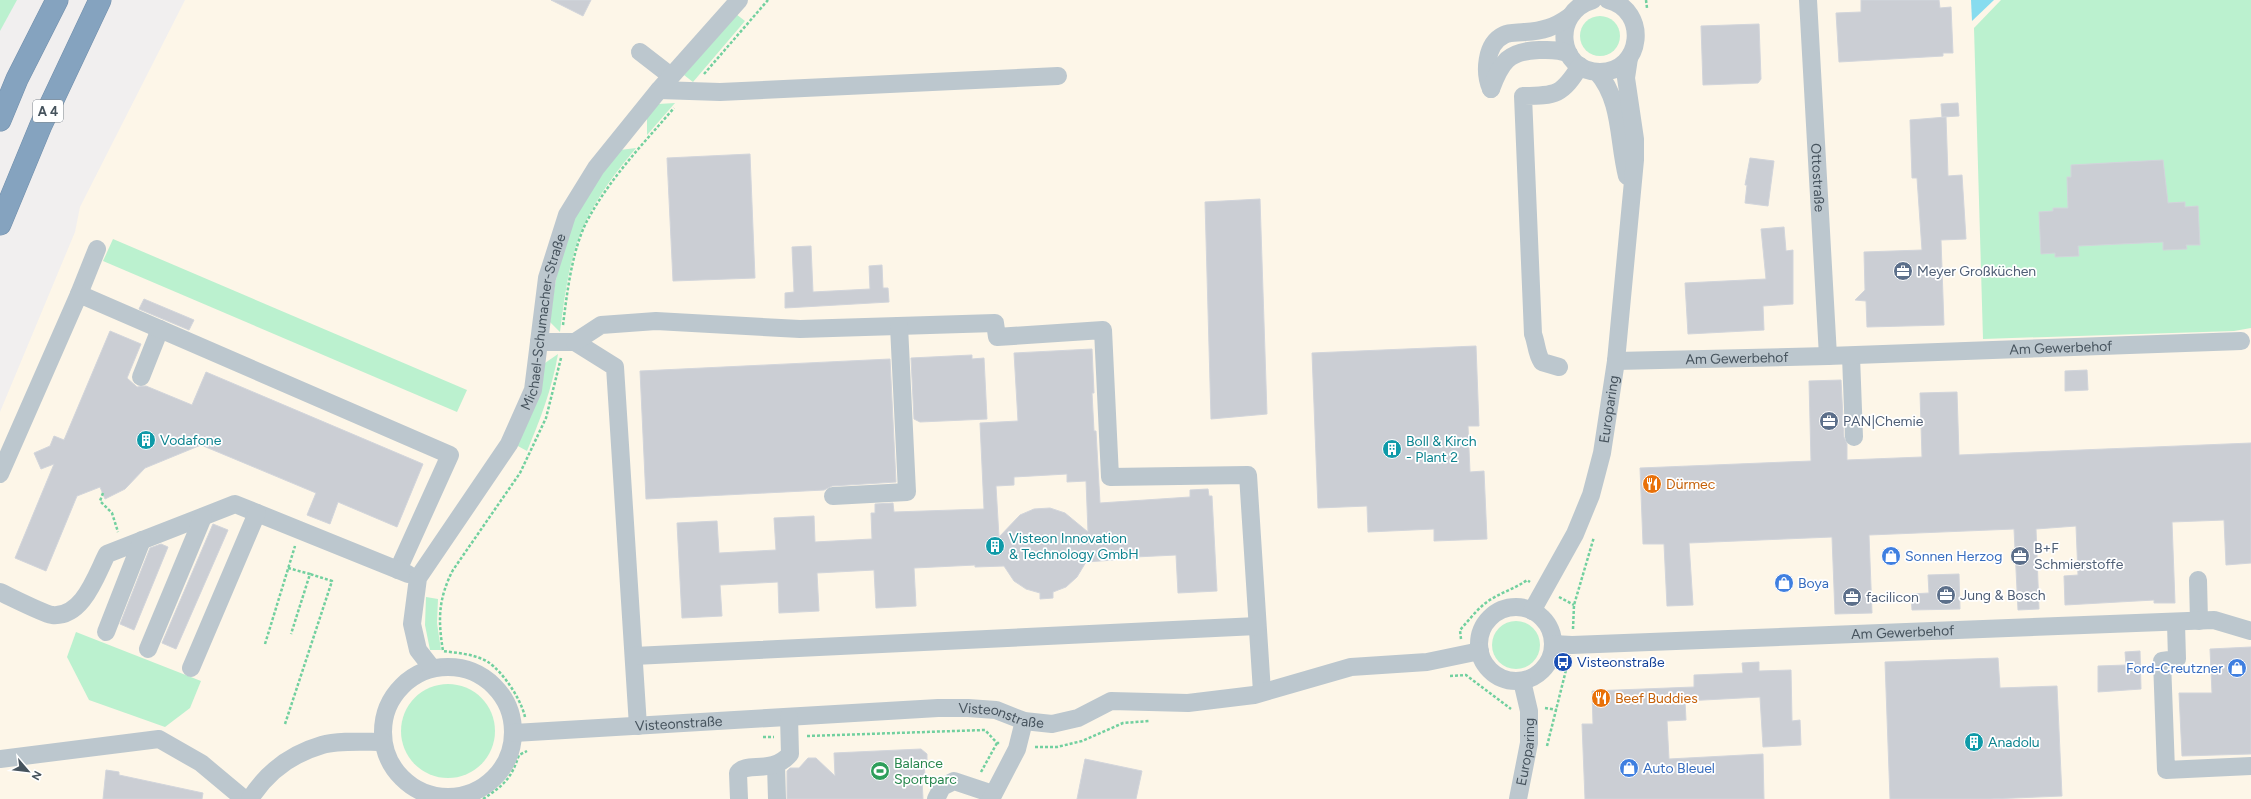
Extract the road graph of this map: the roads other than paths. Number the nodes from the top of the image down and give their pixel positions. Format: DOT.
graph roads {
  1 [pos="57,0"];
  2 [pos="100,0"];
  3 [pos="739,0"];
  4 [pos="1593,0"];
  5 [pos="1808,0"];
  6 [pos="1617,2"];
  7 [pos="1569,17"];
  8 [pos="640,52"];
  9 [pos="1629,58"];
  10 [pos="1575,60"];
  11 [pos="1597,72"];
  12 [pos="671,76"];
  13 [pos="1058,76"];
  14 [pos="659,90"];
  15 [pos="0,120"];
  16 [pos="1631,192"];
  17 [pos="0,224"];
  18 [pos="97,250"];
  19 [pos="79,294"];
  20 [pos="899,326"];
  21 [pos="160,329"];
  22 [pos="2241,341"];
  23 [pos="539,342"];
  24 [pos="568,342"];
  25 [pos="1828,356"];
  26 [pos="1851,356"];
  27 [pos="1616,361"];
  28 [pos="1560,367"];
  29 [pos="141,377"];
  30 [pos="1854,437"];
  31 [pos="0,474"];
  32 [pos="833,496"];
  33 [pos="257,513"];
  34 [pos="203,517"];
  35 [pos="142,540"];
  36 [pos="398,570"];
  37 [pos="418,578"];
  38 [pos="2198,580"];
  39 [pos="0,592"];
  40 [pos="1532,610"];
  41 [pos="2199,621"];
  42 [pos="2176,623"];
  43 [pos="1257,626"];
  44 [pos="2251,631"];
  45 [pos="106,632"];
  46 [pos="1553,644"];
  47 [pos="148,649"];
  48 [pos="1471,653"];
  49 [pos="634,656"];
  50 [pos="192,668"];
  51 [pos="432,668"];
  52 [pos="1522,681"];
  53 [pos="1262,692"];
  54 [pos="789,717"];
  55 [pos="1024,721"];
  56 [pos="638,726"];
  57 [pos="521,733"];
  58 [pos="383,742"];
  59 [pos="0,759"];
  60 [pos="776,765"];
  61 [pos="2251,766"];
  62 [pos="992,797"];
  63 [pos="449,798"];
  64 [pos="244,799"];
  65 [pos="250,799"];
  66 [pos="739,799"];
  67 [pos="777,799"];
  68 [pos="936,799"];
  69 [pos="1518,799"];
  1 -- 15 [label="highway"];
  2 -- 17 [label="highway, A 4"];
  3 -- 12 [label="street, Michael-Schumacher-Straße"];
  4 -- 7 [label="street"];
  5 -- 25 [label="street, Ottostraße"];
  6 -- 9 [label="street, Europaring"];
  7 -- 10 [label="street"];
  7 -- 10 [label="street"];
  8 -- 12 [label="street"];
  9 -- 11 [label="street"];
  9 -- 16 [label="street, Europaring"];
  10 -- 11 [label="street"];
  10 -- 28 [label="street"];
  11 -- 16 [label="street, Europaring"];
  12 -- 14 [label="street, Michael-Schumacher-Straße"];
  13 -- 14 [label="street"];
  14 -- 23 [label="street, Michael-Schumacher-Straße"];
  16 -- 27 [label="street, Europaring"];
  18 -- 19 [label="street"];
  19 -- 21 [label="street"];
  19 -- 31 [label="street"];
  20 -- 24 [label="street"];
  20 -- 32 [label="street"];
  20 -- 43 [label="street"];
  21 -- 29 [label="street"];
  21 -- 36 [label="street"];
  22 -- 26 [label="street, Am Gewerbehof"];
  23 -- 24 [label="street"];
  23 -- 37 [label="street, Michael-Schumacher-Straße"];
  24 -- 49 [label="street"];
  25 -- 26 [label="street, Am Gewerbehof"];
  25 -- 27 [label="street, Am Gewerbehof"];
  26 -- 30 [label="street"];
  27 -- 40 [label="street, Europaring"];
  33 -- 34 [label="street"];
  33 -- 36 [label="street"];
  33 -- 50 [label="street"];
  34 -- 35 [label="street"];
  34 -- 47 [label="street"];
  35 -- 39 [label="street"];
  35 -- 45 [label="street"];
  36 -- 37 [label="street"];
  37 -- 51 [label="street, Michael-Schumacher-Straße"];
  38 -- 41 [label="street"];
  40 -- 46 [label="street"];
  40 -- 48 [label="street"];
  41 -- 42 [label="street, Am Gewerbehof"];
  41 -- 44 [label="street, Am Gewerbehof"];
  42 -- 46 [label="street, Am Gewerbehof"];
  42 -- 61 [label="street"];
  43 -- 49 [label="street"];
  43 -- 53 [label="street"];
  46 -- 52 [label="street"];
  48 -- 52 [label="street"];
  48 -- 53 [label="street, Visteonstraße"];
  49 -- 56 [label="street"];
  51 -- 57 [label="street"];
  51 -- 58 [label="street"];
  52 -- 69 [label="street, Europaring"];
  53 -- 55 [label="street, Visteonstraße"];
  54 -- 55 [label="street, Visteonstraße"];
  54 -- 56 [label="street, Visteonstraße"];
  54 -- 60 [label="street"];
  55 -- 62 [label="street"];
  56 -- 57 [label="street, Visteonstraße"];
  57 -- 63 [label="street"];
  58 -- 63 [label="street"];
  58 -- 65 [label="street"];
  59 -- 64 [label="street"];
  60 -- 66 [label="street"];
  60 -- 67 [label="street"];
  62 -- 68 [label="street"];
}
